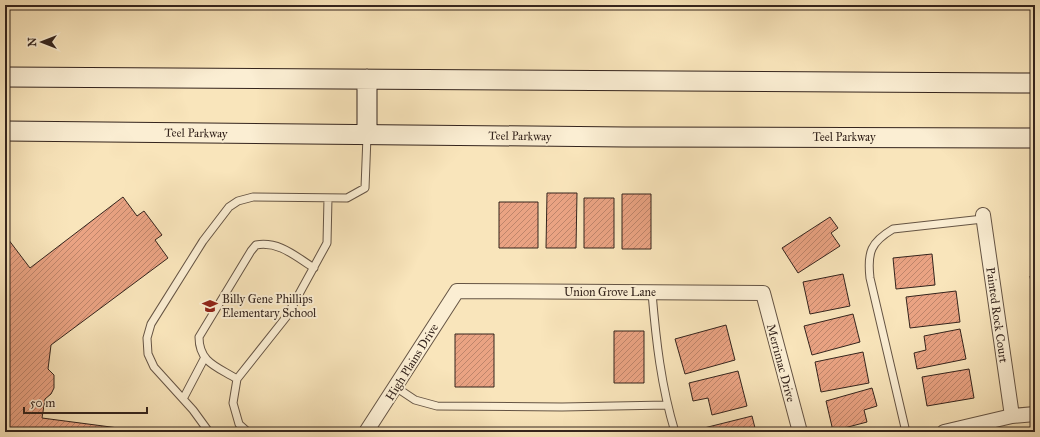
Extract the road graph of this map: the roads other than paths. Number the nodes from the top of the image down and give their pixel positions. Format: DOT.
graph roads {
  1 [pos="5,77"];
  2 [pos="367,79"];
  3 [pos="1035,83"];
  4 [pos="5,132"];
  5 [pos="367,135"];
  6 [pos="1035,138"];
  7 [pos="328,198"];
  8 [pos="983,217"];
  9 [pos="314,268"];
  10 [pos="457,291"];
  11 [pos="652,292"];
  12 [pos="763,294"];
  13 [pos="204,359"];
  14 [pos="237,379"];
  15 [pos="396,388"];
  16 [pos="183,399"];
  17 [pos="667,405"];
  18 [pos="1035,414"];
  19 [pos="1012,416"];
  20 [pos="209,432"];
  21 [pos="248,432"];
  22 [pos="366,432"];
  23 [pos="675,432"];
  24 [pos="800,432"];
  25 [pos="906,432"];
  26 [pos="944,432"];
  1 -- 2 [label="main road"];
  2 -- 3 [label="main road"];
  2 -- 5 [label="main road"];
  4 -- 5 [label="main road, Teel Parkway"];
  5 -- 6 [label="main road, Teel Parkway"];
  5 -- 7 [label="lane"];
  7 -- 9 [label="lane"];
  7 -- 16 [label="lane"];
  8 -- 19 [label="street, Painted Rock Court"];
  8 -- 25 [label="lane"];
  9 -- 13 [label="lane"];
  9 -- 14 [label="lane"];
  10 -- 11 [label="street, Union Grove Lane"];
  10 -- 15 [label="street, High Plains Drive"];
  11 -- 12 [label="street, Union Grove Lane"];
  11 -- 17 [label="lane"];
  12 -- 24 [label="street, Merrimac Drive"];
  13 -- 14 [label="lane"];
  13 -- 16 [label="lane"];
  14 -- 21 [label="lane"];
  15 -- 17 [label="lane"];
  15 -- 22 [label="street, High Plains Drive"];
  16 -- 20 [label="lane"];
  17 -- 23 [label="lane"];
  18 -- 19 [label="street"];
  19 -- 26 [label="street"];
}
